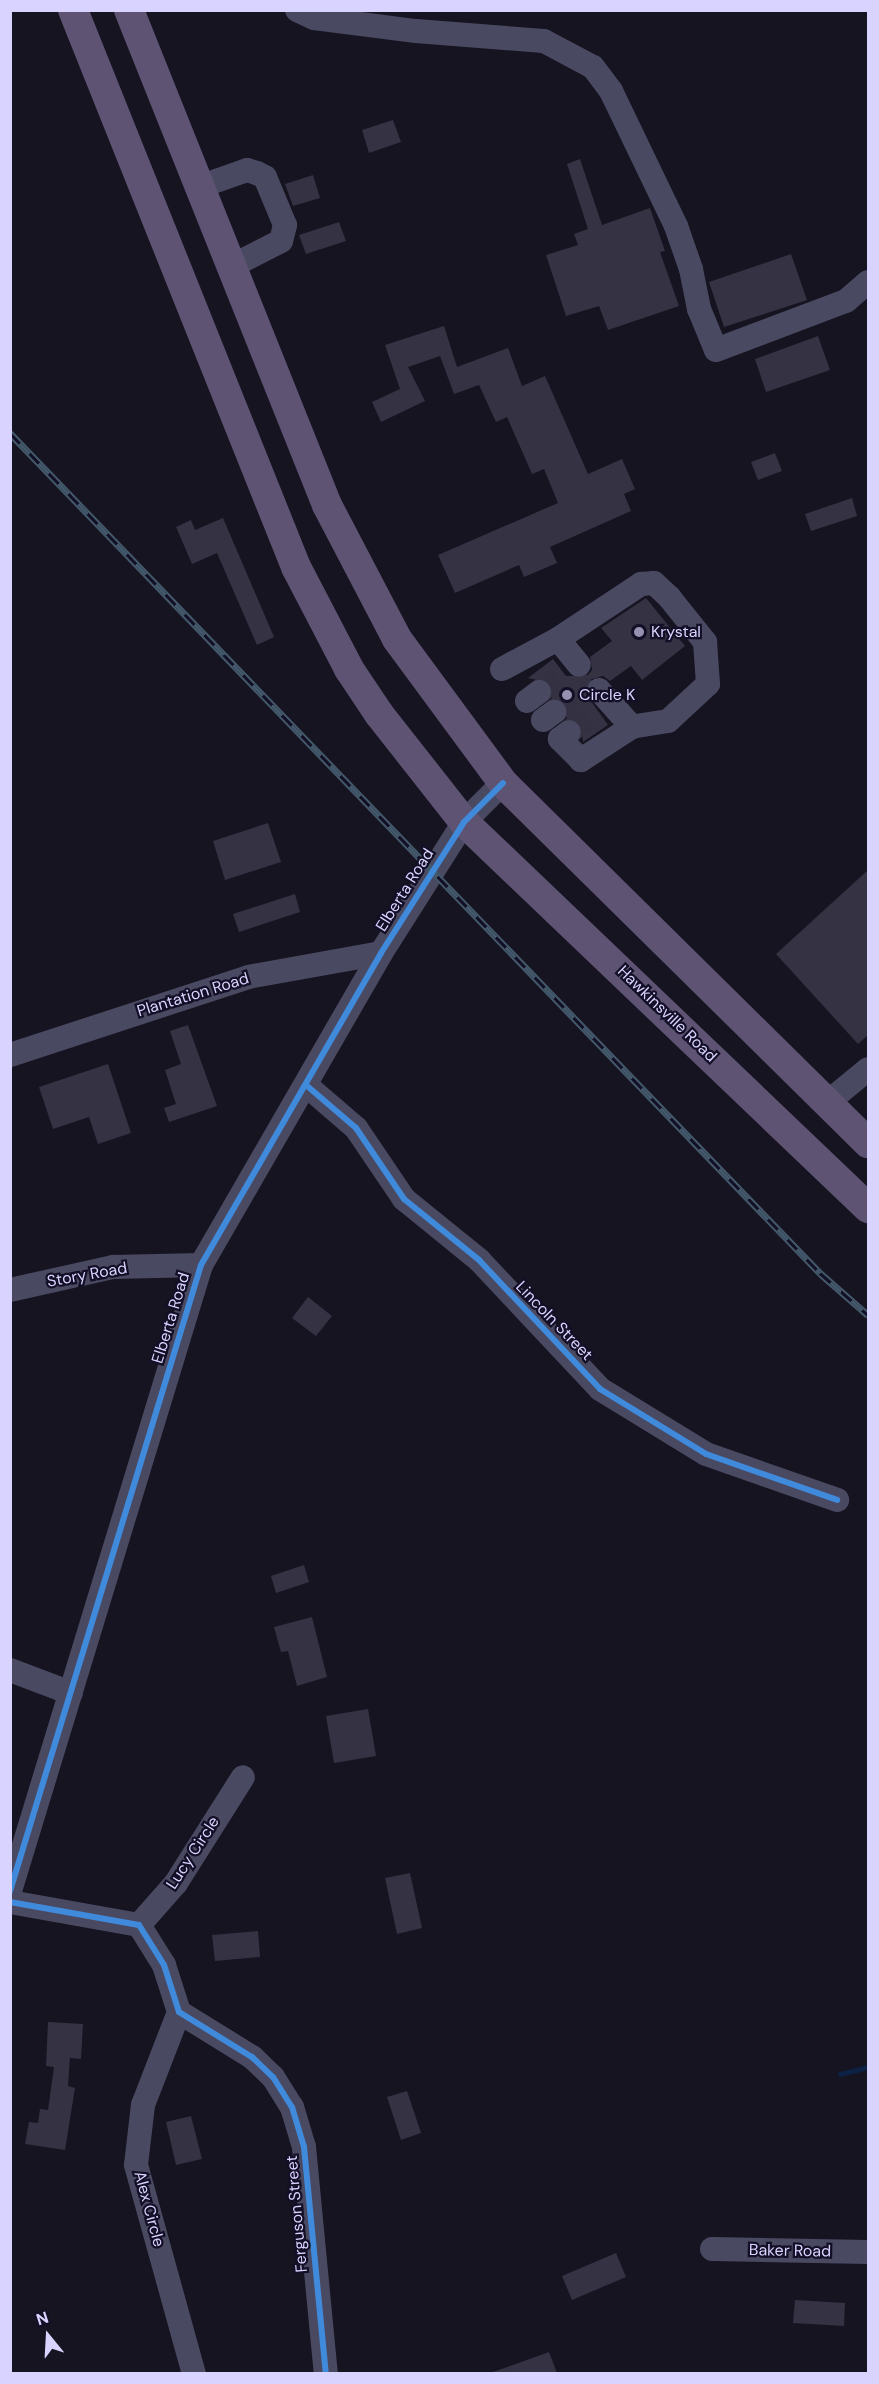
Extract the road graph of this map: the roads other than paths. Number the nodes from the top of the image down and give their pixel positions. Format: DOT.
graph roads {
  1 [pos="73,10"];
  2 [pos="129,10"];
  3 [pos="297,10"];
  4 [pos="199,188"];
  5 [pos="230,267"];
  6 [pos="868,282"];
  7 [pos="558,639"];
  8 [pos="573,667"];
  9 [pos="502,669"];
  10 [pos="601,700"];
  11 [pos="632,727"];
  12 [pos="569,732"];
  13 [pos="503,783"];
  14 [pos="464,822"];
  15 [pos="381,953"];
  16 [pos="10,1055"];
  17 [pos="868,1069"];
  18 [pos="306,1085"];
  19 [pos="828,1102"];
  20 [pos="868,1143"];
  21 [pos="868,1208"];
  22 [pos="201,1265"];
  23 [pos="10,1290"];
  24 [pos="837,1500"];
  25 [pos="10,1658"];
  26 [pos="19,1673"];
  27 [pos="71,1693"];
  28 [pos="243,1777"];
  29 [pos="10,1891"];
  30 [pos="10,1902"];
  31 [pos="139,1924"];
  32 [pos="179,2012"];
  33 [pos="712,2249"];
  34 [pos="868,2252"];
  35 [pos="194,2373"];
  36 [pos="326,2373"];
  1 -- 14 [label="main road, Hawkinsville Road"];
  2 -- 4 [label="main road"];
  3 -- 6 [label="street"];
  4 -- 5 [label="main road"];
  4 -- 5 [label="street"];
  5 -- 13 [label="main road"];
  7 -- 8 [label="street"];
  7 -- 9 [label="street"];
  7 -- 11 [label="street"];
  10 -- 11 [label="street"];
  11 -- 12 [label="street"];
  13 -- 14 [label="street, Elberta Road"];
  13 -- 19 [label="main road"];
  14 -- 15 [label="street, Elberta Road"];
  14 -- 21 [label="main road, Hawkinsville Road"];
  15 -- 16 [label="street, Plantation Road"];
  15 -- 18 [label="street, Elberta Road"];
  17 -- 19 [label="street"];
  18 -- 22 [label="street, Elberta Road"];
  18 -- 24 [label="street, Lincoln Street"];
  19 -- 20 [label="main road"];
  22 -- 23 [label="street, Story Road"];
  22 -- 27 [label="street, Elberta Road"];
  25 -- 26 [label="street"];
  26 -- 27 [label="street"];
  27 -- 29 [label="street, Elberta Road"];
  28 -- 31 [label="street, Lucy Circle"];
  30 -- 31 [label="street"];
  31 -- 32 [label="street"];
  32 -- 35 [label="street, Alex Circle"];
  32 -- 36 [label="street, Ferguson Street"];
  33 -- 34 [label="street, Baker Road"];
}
